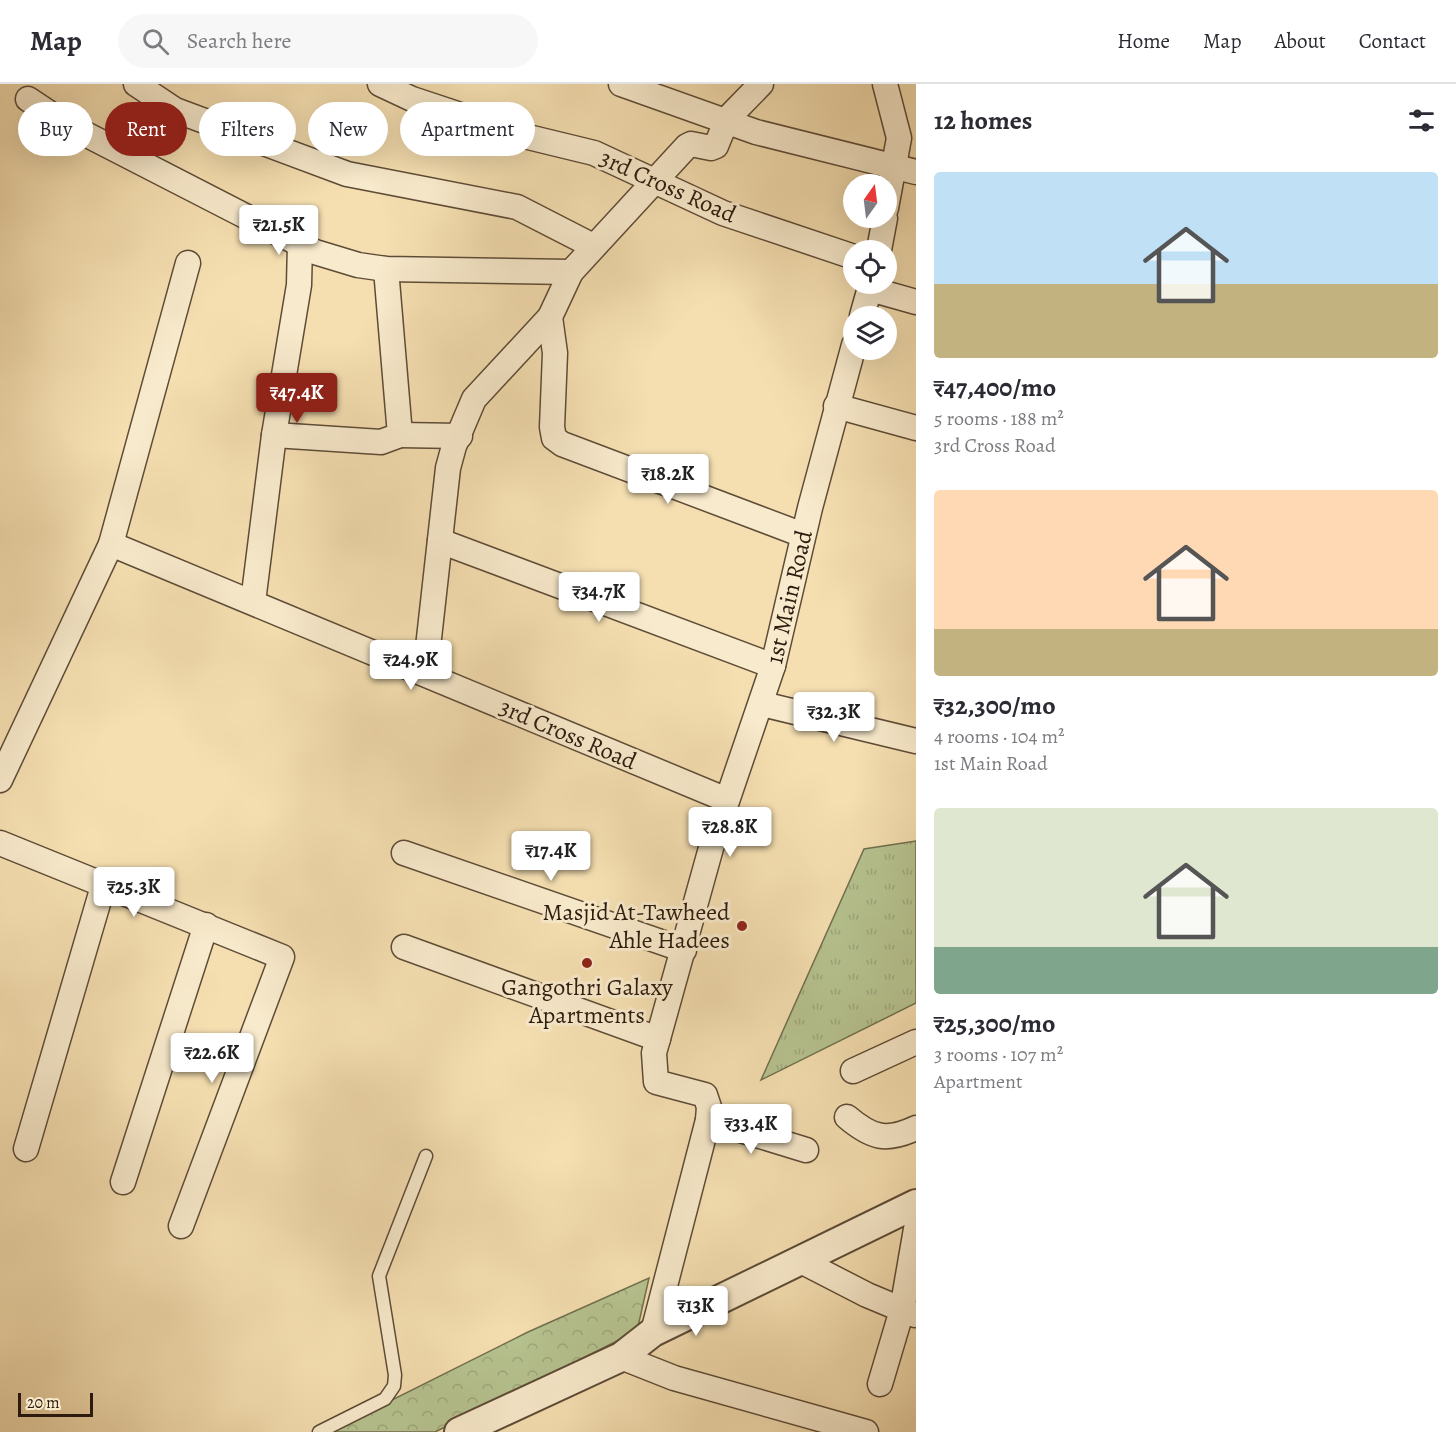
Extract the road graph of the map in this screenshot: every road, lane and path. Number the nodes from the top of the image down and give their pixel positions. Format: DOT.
graph roads {
  1 [pos="136,84"];
  2 [pos="380,84"];
  3 [pos="621,84"];
  4 [pos="761,84"];
  5 [pos="885,84"];
  6 [pos="28,99"];
  7 [pos="727,119"];
  8 [pos="905,169"];
  9 [pos="655,182"];
  10 [pos="897,185"];
  11 [pos="300,244"];
  12 [pos="593,246"];
  13 [pos="843,253"];
  14 [pos="188,263"];
  15 [pos="386,269"];
  16 [pos="571,272"];
  17 [pos="893,294"];
  18 [pos="916,302"];
  19 [pos="550,317"];
  20 [pos="850,360"];
  21 [pos="836,406"];
  22 [pos="916,428"];
  23 [pos="274,435"];
  24 [pos="400,435"];
  25 [pos="460,436"];
  26 [pos="803,535"];
  27 [pos="440,541"];
  28 [pos="111,544"];
  29 [pos="253,602"];
  30 [pos="773,666"];
  31 [pos="424,674"];
  32 [pos="762,704"];
  33 [pos="916,741"];
  34 [pos="0,780"];
  35 [pos="727,800"];
  36 [pos="0,843"];
  37 [pos="404,854"];
  38 [pos="104,883"];
  39 [pos="206,926"];
  40 [pos="404,947"];
  41 [pos="684,950"];
  42 [pos="658,1039"];
  43 [pos="916,1042"];
  44 [pos="853,1071"];
  45 [pos="847,1117"];
  46 [pos="708,1120"];
  47 [pos="916,1128"];
  48 [pos="26,1149"];
  49 [pos="806,1150"];
  50 [pos="426,1156"];
  51 [pos="123,1182"];
  52 [pos="916,1204"];
  53 [pos="181,1226"];
  54 [pos="916,1229"];
  55 [pos="801,1261"];
  56 [pos="909,1313"];
  57 [pos="653,1332"];
  58 [pos="621,1356"];
  59 [pos="880,1384"];
  60 [pos="319,1432"];
  61 [pos="459,1432"];
  62 [pos="866,1432"];
  1 -- 12 [label="street"];
  2 -- 9 [label="street, 3rd Cross Road"];
  3 -- 7 [label="street"];
  4 -- 7 [label="street"];
  5 -- 8 [label="street"];
  6 -- 11 [label="street"];
  7 -- 8 [label="street"];
  7 -- 9 [label="street"];
  8 -- 10 [label="street"];
  9 -- 12 [label="street"];
  9 -- 13 [label="street, 3rd Cross Road"];
  11 -- 15 [label="street"];
  11 -- 23 [label="street"];
  12 -- 16 [label="street"];
  14 -- 28 [label="street"];
  15 -- 16 [label="street"];
  15 -- 24 [label="street"];
  16 -- 19 [label="street"];
  17 -- 18 [label="street"];
  19 -- 25 [label="street"];
  19 -- 26 [label="street"];
  20 -- 21 [label="street, 1st Main Road"];
  21 -- 22 [label="street"];
  21 -- 26 [label="street, 1st Main Road"];
  23 -- 24 [label="street"];
  23 -- 29 [label="street"];
  24 -- 25 [label="street"];
  25 -- 27 [label="street"];
  26 -- 30 [label="street, 1st Main Road"];
  27 -- 30 [label="street"];
  27 -- 31 [label="street"];
  28 -- 29 [label="street, 3rd Cross Road"];
  28 -- 34 [label="street"];
  29 -- 31 [label="street, 3rd Cross Road"];
  30 -- 32 [label="street, 1st Main Road"];
  31 -- 35 [label="street, 3rd Cross Road"];
  32 -- 33 [label="street"];
  32 -- 35 [label="street, 1st Main Road"];
  35 -- 41 [label="street, 1st Main Road"];
  36 -- 38 [label="street"];
  37 -- 41 [label="street"];
  38 -- 39 [label="street"];
  38 -- 48 [label="street"];
  39 -- 51 [label="street"];
  39 -- 53 [label="street"];
  40 -- 42 [label="street"];
  41 -- 42 [label="street, 1st Main Road"];
  42 -- 46 [label="street, 1st Main Road"];
  43 -- 44 [label="street"];
  45 -- 47 [label="street"];
  46 -- 49 [label="street"];
  46 -- 57 [label="street, 1st Main Road"];
  50 -- 60 [label="lane"];
  52 -- 55 [label="street"];
  54 -- 56 [label="street"];
  55 -- 56 [label="street"];
  55 -- 57 [label="street"];
  56 -- 59 [label="street"];
  57 -- 58 [label="street"];
  58 -- 61 [label="street"];
  58 -- 62 [label="street"];
}
